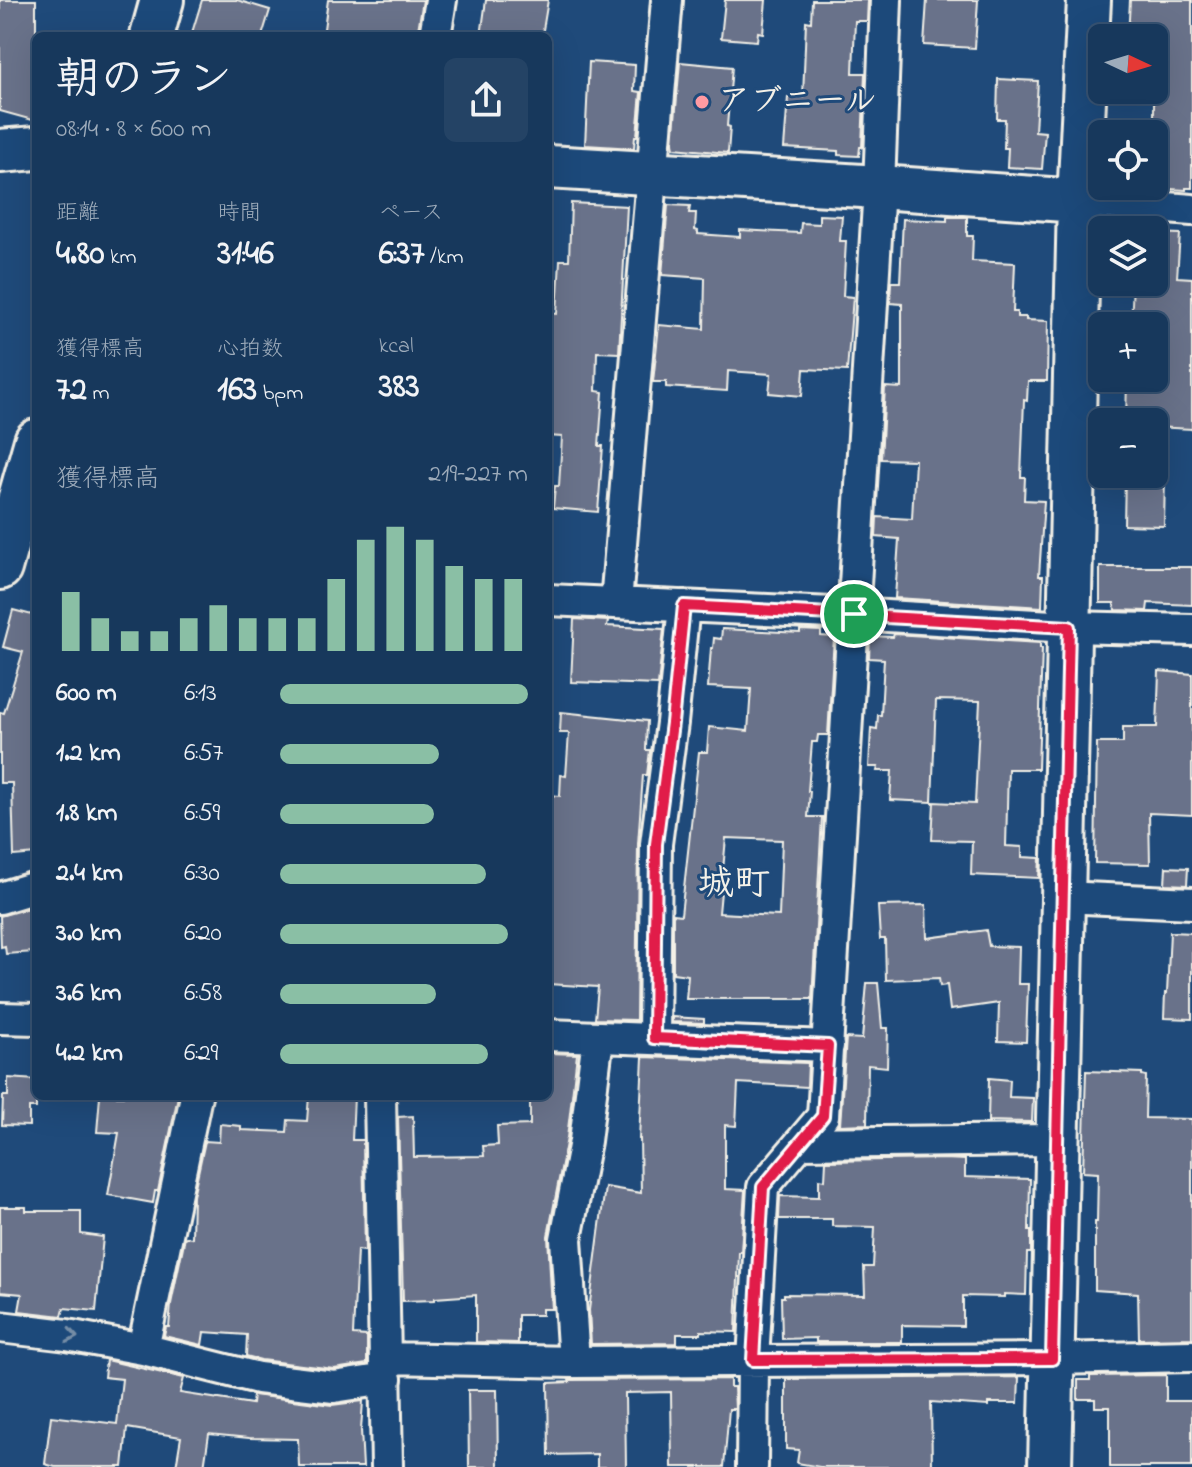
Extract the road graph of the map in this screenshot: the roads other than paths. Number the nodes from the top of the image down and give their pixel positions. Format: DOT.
graph roads {
  1 [pos="162,0"];
  2 [pos="441,0"];
  3 [pos="667,0"];
  4 [pos="886,0"];
  5 [pos="1089,0"];
  6 [pos="153,32"];
  7 [pos="436,32"];
  8 [pos="32,148"];
  9 [pos="0,151"];
  10 [pos="552,167"];
  11 [pos="651,173"];
  12 [pos="879,187"];
  13 [pos="1079,201"];
  14 [pos="1192,210"];
  15 [pos="32,455"];
  16 [pos="0,568"];
  17 [pos="552,600"];
  18 [pos="616,603"];
  19 [pos="684,606"];
  20 [pos="854,614"];
  21 [pos="1069,627"];
  22 [pos="1192,630"];
  23 [pos="32,888"];
  24 [pos="1063,897"];
  25 [pos="0,898"];
  26 [pos="1192,903"];
  27 [pos="0,1018"];
  28 [pos="32,1019"];
  29 [pos="552,1035"];
  30 [pos="598,1037"];
  31 [pos="654,1038"];
  32 [pos="828,1046"];
  33 [pos="195,1100"];
  34 [pos="380,1100"];
  35 [pos="1057,1140"];
  36 [pos="800,1143"];
  37 [pos="0,1327"];
  38 [pos="143,1349"];
  39 [pos="1192,1356"];
  40 [pos="1052,1359"];
  41 [pos="753,1360"];
  42 [pos="574,1362"];
  43 [pos="386,1369"];
  44 [pos="387,1467"];
  45 [pos="752,1467"];
  46 [pos="1050,1467"];
  1 -- 6 [label="street"];
  2 -- 7 [label="street"];
  3 -- 11 [label="street"];
  4 -- 12 [label="street"];
  5 -- 13 [label="street"];
  8 -- 9 [label="street"];
  10 -- 11 [label="street"];
  11 -- 12 [label="street"];
  11 -- 18 [label="street"];
  12 -- 13 [label="street"];
  12 -- 20 [label="street"];
  13 -- 14 [label="street"];
  13 -- 21 [label="street"];
  15 -- 16 [label="street"];
  17 -- 18 [label="street"];
  18 -- 19 [label="street"];
  19 -- 20 [label="street"];
  19 -- 31 [label="street"];
  20 -- 21 [label="street"];
  20 -- 32 [label="street"];
  21 -- 22 [label="street"];
  21 -- 24 [label="street"];
  23 -- 25 [label="street"];
  24 -- 26 [label="street"];
  24 -- 35 [label="street"];
  27 -- 28 [label="street"];
  29 -- 30 [label="street"];
  30 -- 31 [label="street"];
  30 -- 42 [label="street"];
  31 -- 32 [label="street"];
  32 -- 36 [label="street"];
  33 -- 38 [label="street"];
  34 -- 43 [label="street"];
  35 -- 36 [label="street"];
  35 -- 40 [label="street"];
  36 -- 41 [label="street"];
  37 -- 38 [label="street, one-way"];
  38 -- 43 [label="street"];
  39 -- 40 [label="street"];
  40 -- 41 [label="street"];
  40 -- 46 [label="street"];
  41 -- 42 [label="street"];
  41 -- 45 [label="street"];
  42 -- 43 [label="street"];
  43 -- 44 [label="street"];
}
